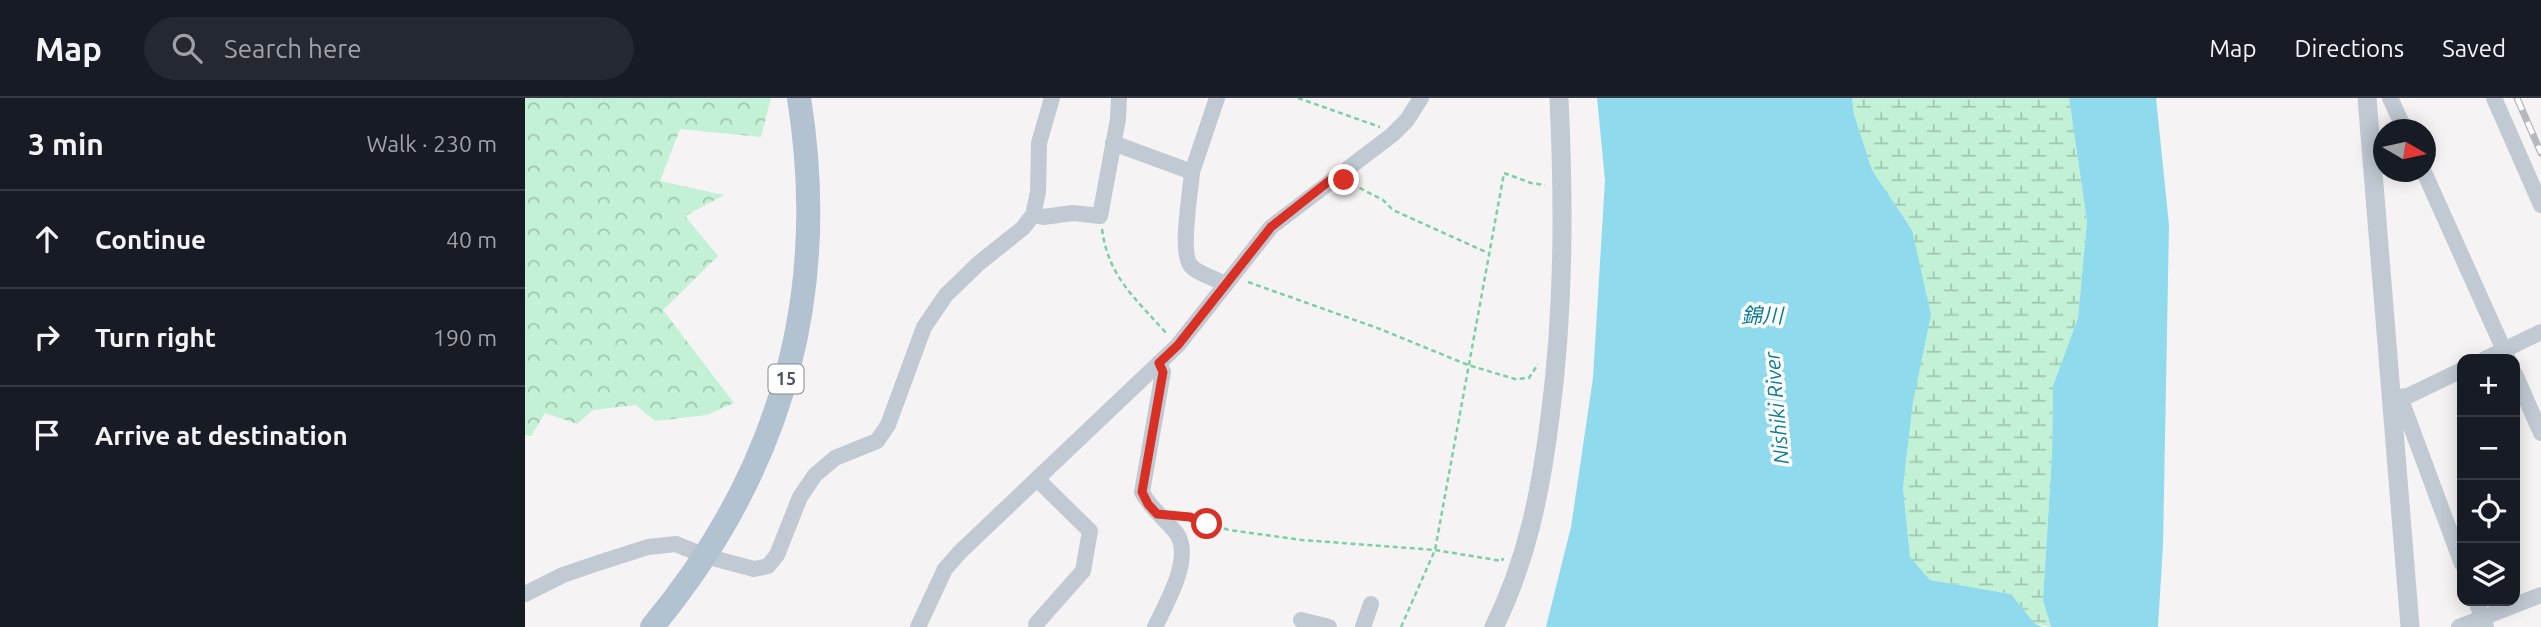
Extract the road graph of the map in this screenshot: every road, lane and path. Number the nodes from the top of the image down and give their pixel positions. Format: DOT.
graph roads {
  1 [pos="799,98"];
  2 [pos="1052,98"];
  3 [pos="1119,98"];
  4 [pos="1217,98"];
  5 [pos="1298,98"];
  6 [pos="1421,98"];
  7 [pos="1559,98"];
  8 [pos="2367,98"];
  9 [pos="2390,98"];
  10 [pos="2494,98"];
  11 [pos="2400,119"];
  12 [pos="1392,135"];
  13 [pos="1113,144"];
  14 [pos="1192,172"];
  15 [pos="1338,174"];
  16 [pos="1553,178"];
  17 [pos="2428,182"];
  18 [pos="2541,205"];
  19 [pos="1033,215"];
  20 [pos="1100,216"];
  21 [pos="1488,253"];
  22 [pos="1229,280"];
  23 [pos="2541,332"];
  24 [pos="1178,345"];
  25 [pos="2506,354"];
  26 [pos="2508,354"];
  27 [pos="1159,363"];
  28 [pos="1538,363"];
  29 [pos="1468,365"];
  30 [pos="2457,372"];
  31 [pos="2520,385"];
  32 [pos="2396,398"];
  33 [pos="2541,433"];
  34 [pos="1037,479"];
  35 [pos="1157,514"];
  36 [pos="1435,550"];
  37 [pos="2457,551"];
  38 [pos="1507,554"];
  39 [pos="705,556"];
  40 [pos="525,594"];
  41 [pos="2541,595"];
  42 [pos="1371,604"];
  43 [pos="2478,606"];
  44 [pos="1301,620"];
  45 [pos="2485,623"];
  46 [pos="1036,624"];
  47 [pos="652,627"];
  48 [pos="918,627"];
  49 [pos="1155,627"];
  50 [pos="1329,627"];
  51 [pos="1363,627"];
  52 [pos="1401,627"];
  53 [pos="1493,627"];
  54 [pos="2410,627"];
  55 [pos="2459,627"];
  1 -- 39 [label="main road, 15"];
  2 -- 19 [label="street"];
  3 -- 13 [label="street"];
  4 -- 14 [label="street"];
  5 -- 12 [label="path"];
  6 -- 12 [label="street"];
  7 -- 53 [label="street"];
  8 -- 32 [label="street"];
  9 -- 11 [label="street"];
  10 -- 18 [label="street"];
  12 -- 15 [label="street"];
  13 -- 14 [label="street"];
  13 -- 20 [label="street"];
  14 -- 22 [label="street"];
  15 -- 21 [label="path"];
  15 -- 22 [label="street"];
  16 -- 21 [label="path"];
  17 -- 25 [label="street"];
  19 -- 20 [label="street"];
  19 -- 39 [label="street"];
  20 -- 24 [label="path"];
  21 -- 29 [label="path"];
  22 -- 24 [label="street"];
  22 -- 29 [label="path"];
  23 -- 26 [label="street"];
  24 -- 27 [label="street"];
  27 -- 34 [label="street"];
  27 -- 35 [label="street"];
  28 -- 29 [label="path"];
  29 -- 36 [label="path"];
  30 -- 32 [label="street"];
  31 -- 33 [label="street"];
  32 -- 37 [label="street"];
  32 -- 54 [label="street"];
  34 -- 46 [label="street"];
  34 -- 48 [label="street"];
  35 -- 36 [label="path"];
  35 -- 49 [label="street"];
  36 -- 38 [label="path"];
  36 -- 52 [label="path"];
  39 -- 40 [label="street"];
  39 -- 47 [label="main road, 15"];
  41 -- 45 [label="street"];
  42 -- 51 [label="street"];
  43 -- 45 [label="street"];
  44 -- 50 [label="street"];
  45 -- 55 [label="street"];
}
